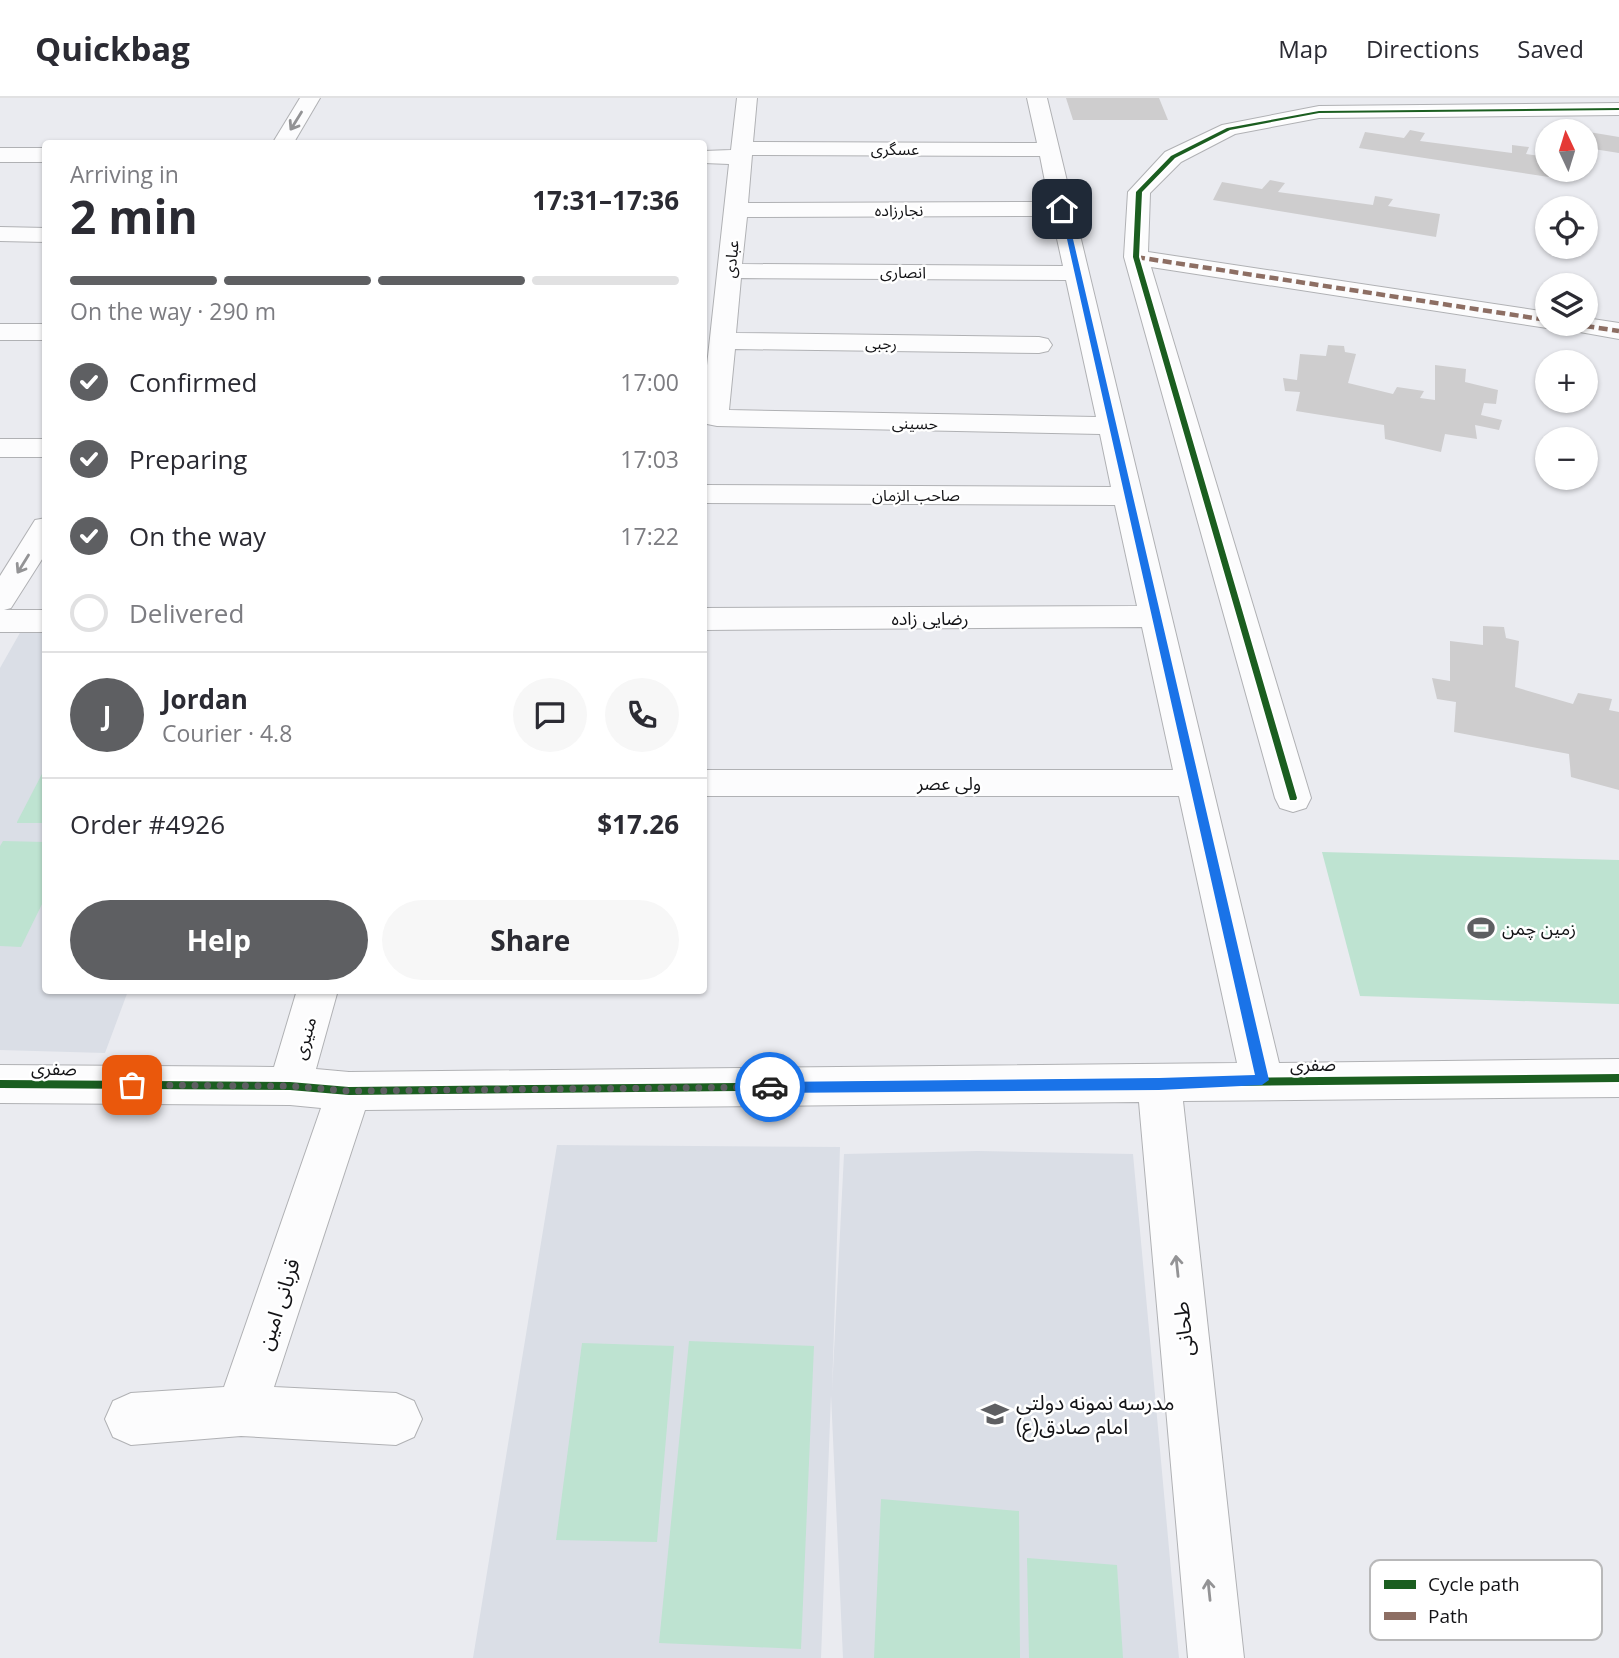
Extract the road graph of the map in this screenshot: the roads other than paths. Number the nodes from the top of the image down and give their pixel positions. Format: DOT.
graph roads {
  1 [pos="310,98"];
  2 [pos="747,98"];
  3 [pos="1037,98"];
  4 [pos="1619,108"];
  5 [pos="284,140"];
  6 [pos="1049,150"];
  7 [pos="741,152"];
  8 [pos="0,155"];
  9 [pos="42,155"];
  10 [pos="707,157"];
  11 [pos="1062,209"];
  12 [pos="736,210"];
  13 [pos="0,234"];
  14 [pos="42,235"];
  15 [pos="1136,257"];
  16 [pos="729,271"];
  17 [pos="1077,273"];
  18 [pos="1535,318"];
  19 [pos="1598,328"];
  20 [pos="1619,331"];
  21 [pos="0,332"];
  22 [pos="42,332"];
  23 [pos="1039,345"];
  24 [pos="716,348"];
  25 [pos="717,418"];
  26 [pos="1112,426"];
  27 [pos="0,448"];
  28 [pos="42,448"];
  29 [pos="707,494"];
  30 [pos="1128,496"];
  31 [pos="42,533"];
  32 [pos="0,601"];
  33 [pos="1156,616"];
  34 [pos="707,619"];
  35 [pos="0,621"];
  36 [pos="42,621"];
  37 [pos="707,783"];
  38 [pos="1194,783"];
  39 [pos="1293,798"];
  40 [pos="317,994"];
  41 [pos="1619,1078"];
  42 [pos="1262,1080"];
  43 [pos="0,1084"];
  44 [pos="1159,1084"];
  45 [pos="290,1086"];
  46 [pos="349,1091"];
  47 [pos="242,1412"];
  48 [pos="131,1419"];
  49 [pos="396,1419"];
  50 [pos="1216,1658"];
  1 -- 5 [label="street, one-way"];
  2 -- 7 [label="street, عبادی"];
  3 -- 6 [label="street"];
  4 -- 15 [label="street"];
  6 -- 7 [label="street, عسگری"];
  6 -- 11 [label="street"];
  7 -- 10 [label="street, عسگری"];
  7 -- 12 [label="street, عبادی"];
  8 -- 9 [label="street"];
  11 -- 12 [label="street, نجارزاده"];
  11 -- 17 [label="street"];
  12 -- 16 [label="street, عبادی"];
  13 -- 14 [label="street"];
  15 -- 18 [label="street"];
  15 -- 39 [label="street"];
  16 -- 17 [label="street, انصاری"];
  16 -- 24 [label="street, عبادی"];
  17 -- 26 [label="street"];
  19 -- 20 [label="street"];
  21 -- 22 [label="street"];
  23 -- 24 [label="street, رجبی"];
  24 -- 25 [label="street, عبادی"];
  25 -- 26 [label="street, حسینی"];
  26 -- 30 [label="street"];
  27 -- 28 [label="street"];
  29 -- 30 [label="street, صاحب الزمان"];
  30 -- 33 [label="street"];
  31 -- 32 [label="street, one-way"];
  33 -- 34 [label="street, رضایی زاده"];
  33 -- 38 [label="street"];
  35 -- 36 [label="street"];
  37 -- 38 [label="street, ولی عصر"];
  38 -- 42 [label="street"];
  40 -- 45 [label="street, منیری"];
  41 -- 42 [label="street, صفری"];
  42 -- 44 [label="street, صفری"];
  43 -- 45 [label="street, صفری"];
  44 -- 46 [label="street, صفری"];
  50 -- 44 [label="street, طحانی, one-way"];
  45 -- 46 [label="street, صفری"];
  46 -- 47 [label="street, قربانی امین"];
  47 -- 48 [label="street"];
  47 -- 49 [label="street"];
}
